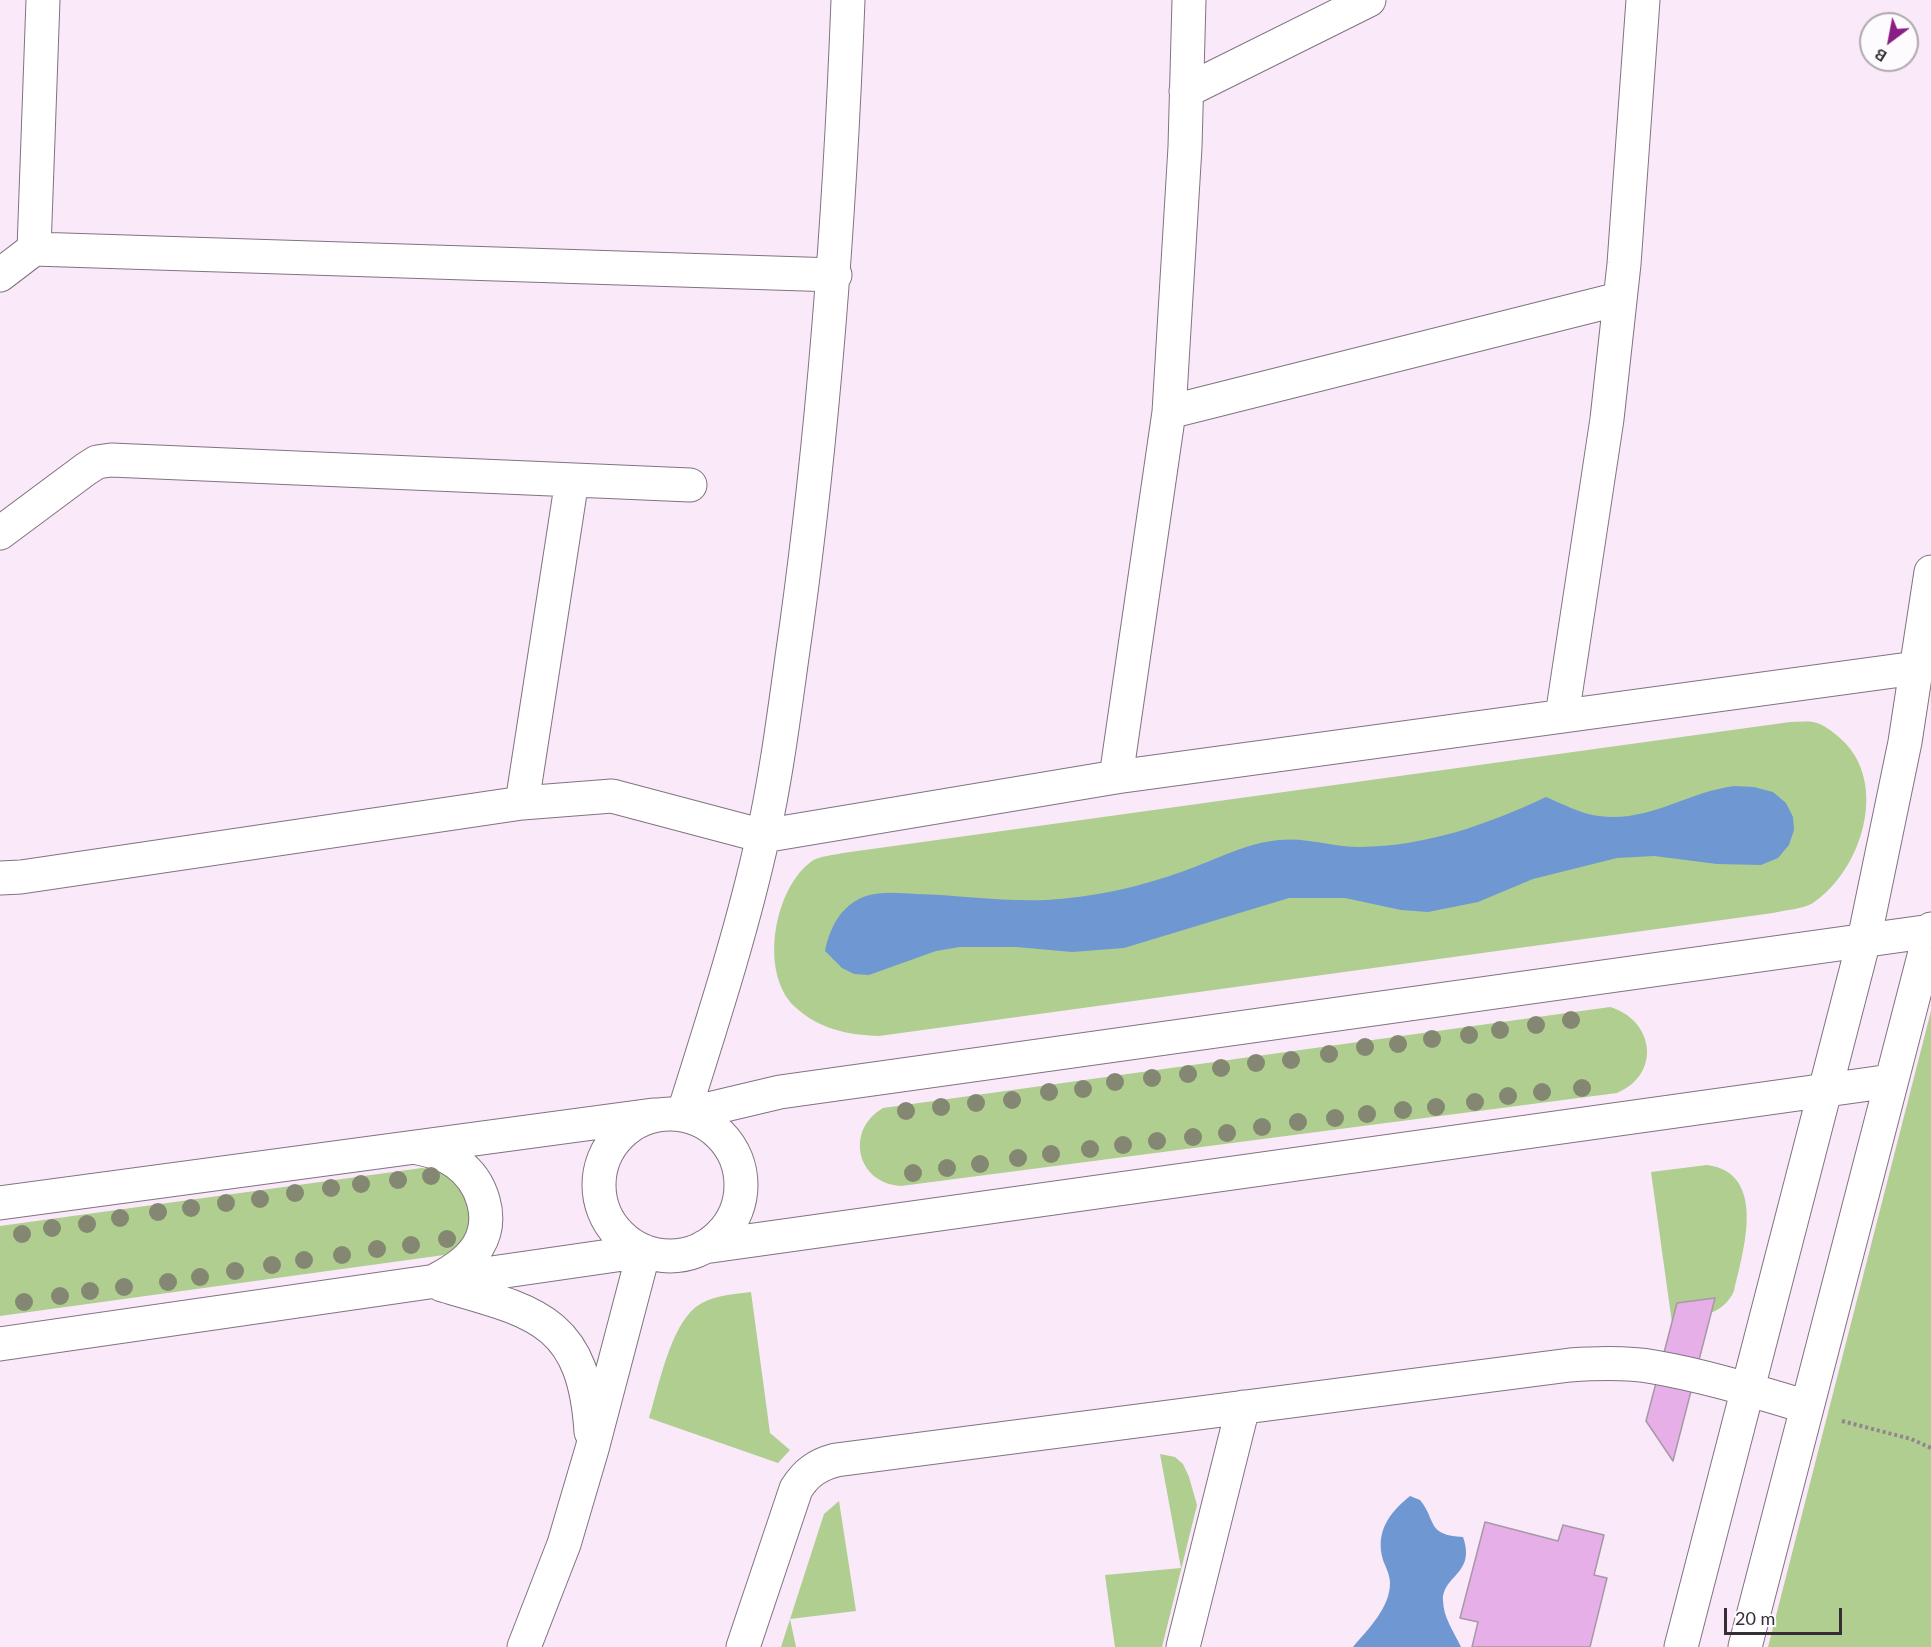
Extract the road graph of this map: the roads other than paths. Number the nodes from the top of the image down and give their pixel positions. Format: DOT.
graph roads {
  1 [pos="43,0"];
  2 [pos="848,0"];
  3 [pos="1189,0"];
  4 [pos="1369,0"];
  5 [pos="1643,0"];
  6 [pos="1186,91"];
  7 [pos="34,249"];
  8 [pos="835,274"];
  9 [pos="0,275"];
  10 [pos="1619,299"];
  11 [pos="1169,412"];
  12 [pos="572,480"];
  13 [pos="690,485"];
  14 [pos="0,532"];
  15 [pos="1931,572"];
  16 [pos="1916,668"];
  17 [pos="1562,716"];
  18 [pos="1116,777"];
  19 [pos="522,803"];
  20 [pos="764,836"];
  21 [pos="0,878"];
  22 [pos="1931,930"];
  23 [pos="1864,940"];
  24 [pos="1892,1081"];
  25 [pos="1825,1091"];
  26 [pos="668,1115"];
  27 [pos="414,1146"];
  28 [pos="0,1203"];
  29 [pos="704,1247"];
  30 [pos="644,1251"];
  31 [pos="431,1282"];
  32 [pos="0,1344"];
  33 [pos="1748,1389"];
  34 [pos="1243,1407"];
  35 [pos="1808,1407"];
  36 [pos="592,1449"];
  37 [pos="524,1647"];
  38 [pos="743,1647"];
  39 [pos="1183,1647"];
  40 [pos="1681,1647"];
  41 [pos="1745,1647"];
  1 -- 7 [label="street"];
  2 -- 8 [label="street"];
  3 -- 6 [label="street"];
  4 -- 6 [label="street"];
  5 -- 10 [label="street"];
  6 -- 11 [label="street"];
  7 -- 8 [label="street"];
  7 -- 9 [label="street"];
  8 -- 20 [label="street"];
  10 -- 11 [label="street"];
  10 -- 17 [label="street"];
  11 -- 18 [label="street"];
  12 -- 13 [label="street"];
  12 -- 14 [label="street"];
  12 -- 19 [label="street"];
  15 -- 16 [label="street"];
  16 -- 17 [label="street"];
  16 -- 23 [label="street"];
  17 -- 18 [label="street"];
  18 -- 20 [label="street"];
  19 -- 20 [label="street"];
  19 -- 21 [label="street"];
  20 -- 26 [label="street"];
  22 -- 23 [label="street"];
  22 -- 24 [label="street"];
  23 -- 25 [label="street"];
  23 -- 26 [label="street"];
  24 -- 25 [label="street"];
  24 -- 35 [label="street"];
  25 -- 29 [label="street"];
  25 -- 33 [label="street"];
  26 -- 27 [label="street"];
  26 -- 29 [label="street"];
  26 -- 30 [label="street"];
  27 -- 28 [label="street"];
  27 -- 31 [label="street"];
  29 -- 30 [label="street"];
  30 -- 31 [label="street"];
  30 -- 36 [label="street"];
  31 -- 32 [label="street"];
  31 -- 36 [label="street"];
  33 -- 34 [label="street"];
  33 -- 35 [label="street"];
  33 -- 40 [label="street"];
  34 -- 38 [label="street"];
  34 -- 39 [label="street"];
  35 -- 41 [label="street"];
  36 -- 37 [label="street"];
}
